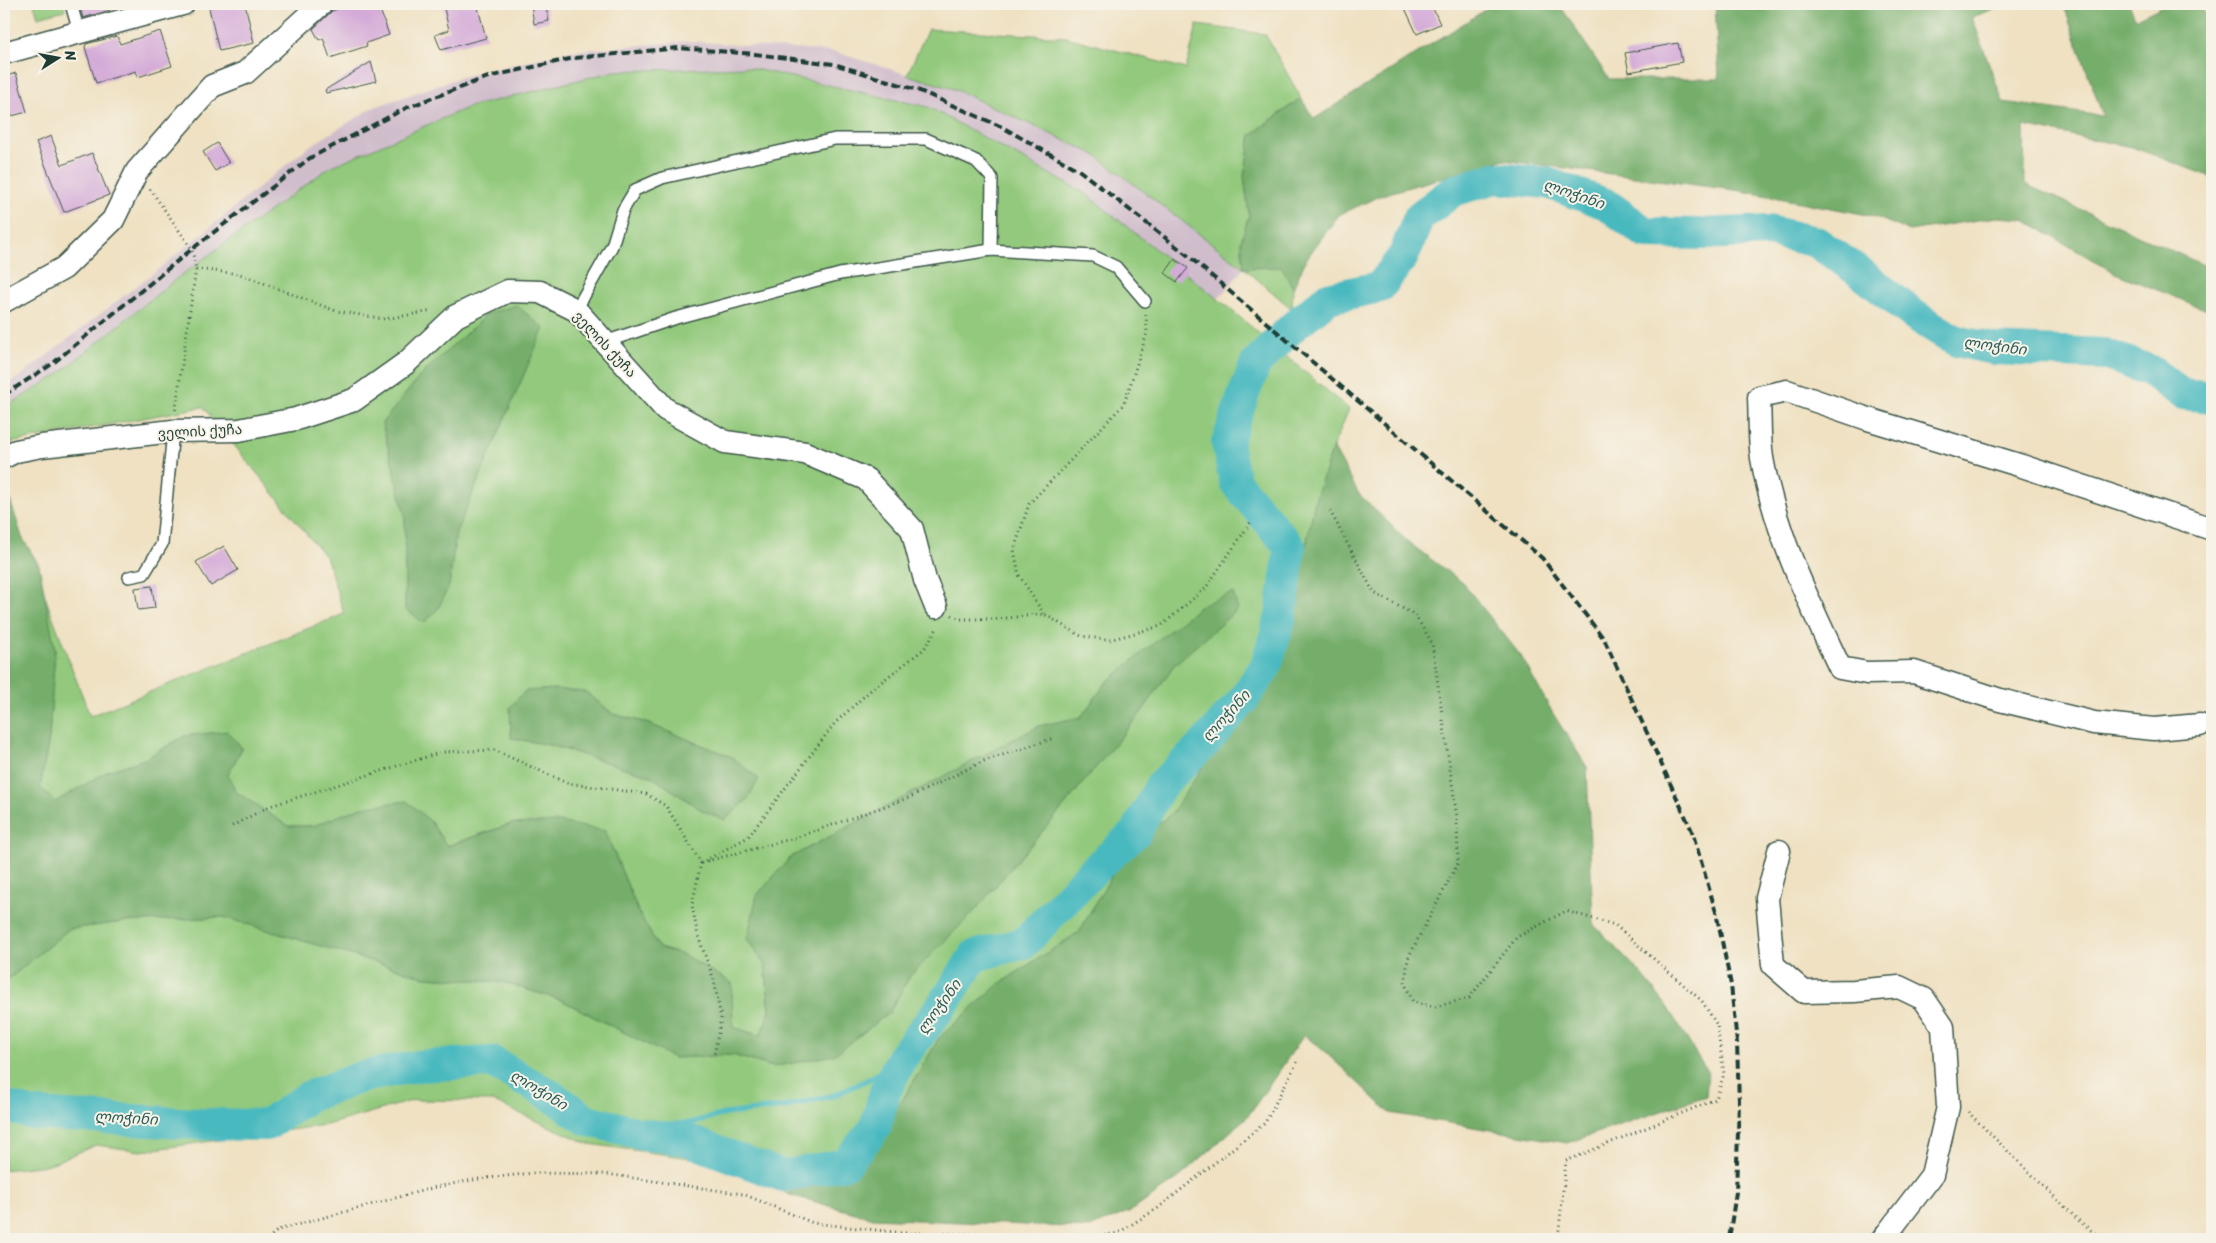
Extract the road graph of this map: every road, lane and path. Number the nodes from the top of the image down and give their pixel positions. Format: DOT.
graph roads {
  1 [pos="71,4"];
  2 [pos="183,4"];
  3 [pos="321,4"];
  4 [pos="79,32"];
  5 [pos="4,53"];
  6 [pos="136,171"];
  7 [pos="991,250"];
  8 [pos="196,270"];
  9 [pos="4,301"];
  10 [pos="1145,301"];
  11 [pos="441,309"];
  12 [pos="576,310"];
  13 [pos="605,342"];
  14 [pos="173,430"];
  15 [pos="4,457"];
  16 [pos="1330,511"];
  17 [pos="1251,522"];
  18 [pos="2212,529"];
  19 [pos="129,576"];
  20 [pos="936,607"];
  21 [pos="1044,614"];
  22 [pos="2200,725"];
  23 [pos="1054,738"];
  24 [pos="232,826"];
  25 [pos="1779,851"];
  26 [pos="701,863"];
  27 [pos="714,1056"];
  28 [pos="1297,1062"];
  29 [pos="1948,1107"];
  30 [pos="268,1239"];
  31 [pos="1032,1239"];
  32 [pos="1085,1239"];
  33 [pos="1558,1239"];
  34 [pos="1883,1239"];
  35 [pos="2102,1239"];
  1 -- 4 [label="lane"];
  2 -- 4 [label="street"];
  3 -- 6 [label="street"];
  4 -- 5 [label="street"];
  6 -- 8 [label="path"];
  6 -- 9 [label="street"];
  7 -- 10 [label="lane"];
  7 -- 12 [label="lane"];
  7 -- 13 [label="lane"];
  8 -- 11 [label="path"];
  8 -- 14 [label="path"];
  10 -- 21 [label="path"];
  12 -- 13 [label="street, ველის ქუჩა"];
  12 -- 14 [label="street, ველის ქუჩა"];
  13 -- 20 [label="street, ველის ქუჩა"];
  14 -- 15 [label="street, ველის ქუჩა"];
  14 -- 19 [label="lane"];
  16 -- 33 [label="path"];
  17 -- 21 [label="path"];
  18 -- 22 [label="street"];
  20 -- 21 [label="path"];
  20 -- 26 [label="path"];
  23 -- 26 [label="path"];
  24 -- 26 [label="path"];
  25 -- 29 [label="street"];
  26 -- 27 [label="path"];
  28 -- 32 [label="path"];
  29 -- 34 [label="street"];
  29 -- 35 [label="path"];
  30 -- 31 [label="path"];
}
